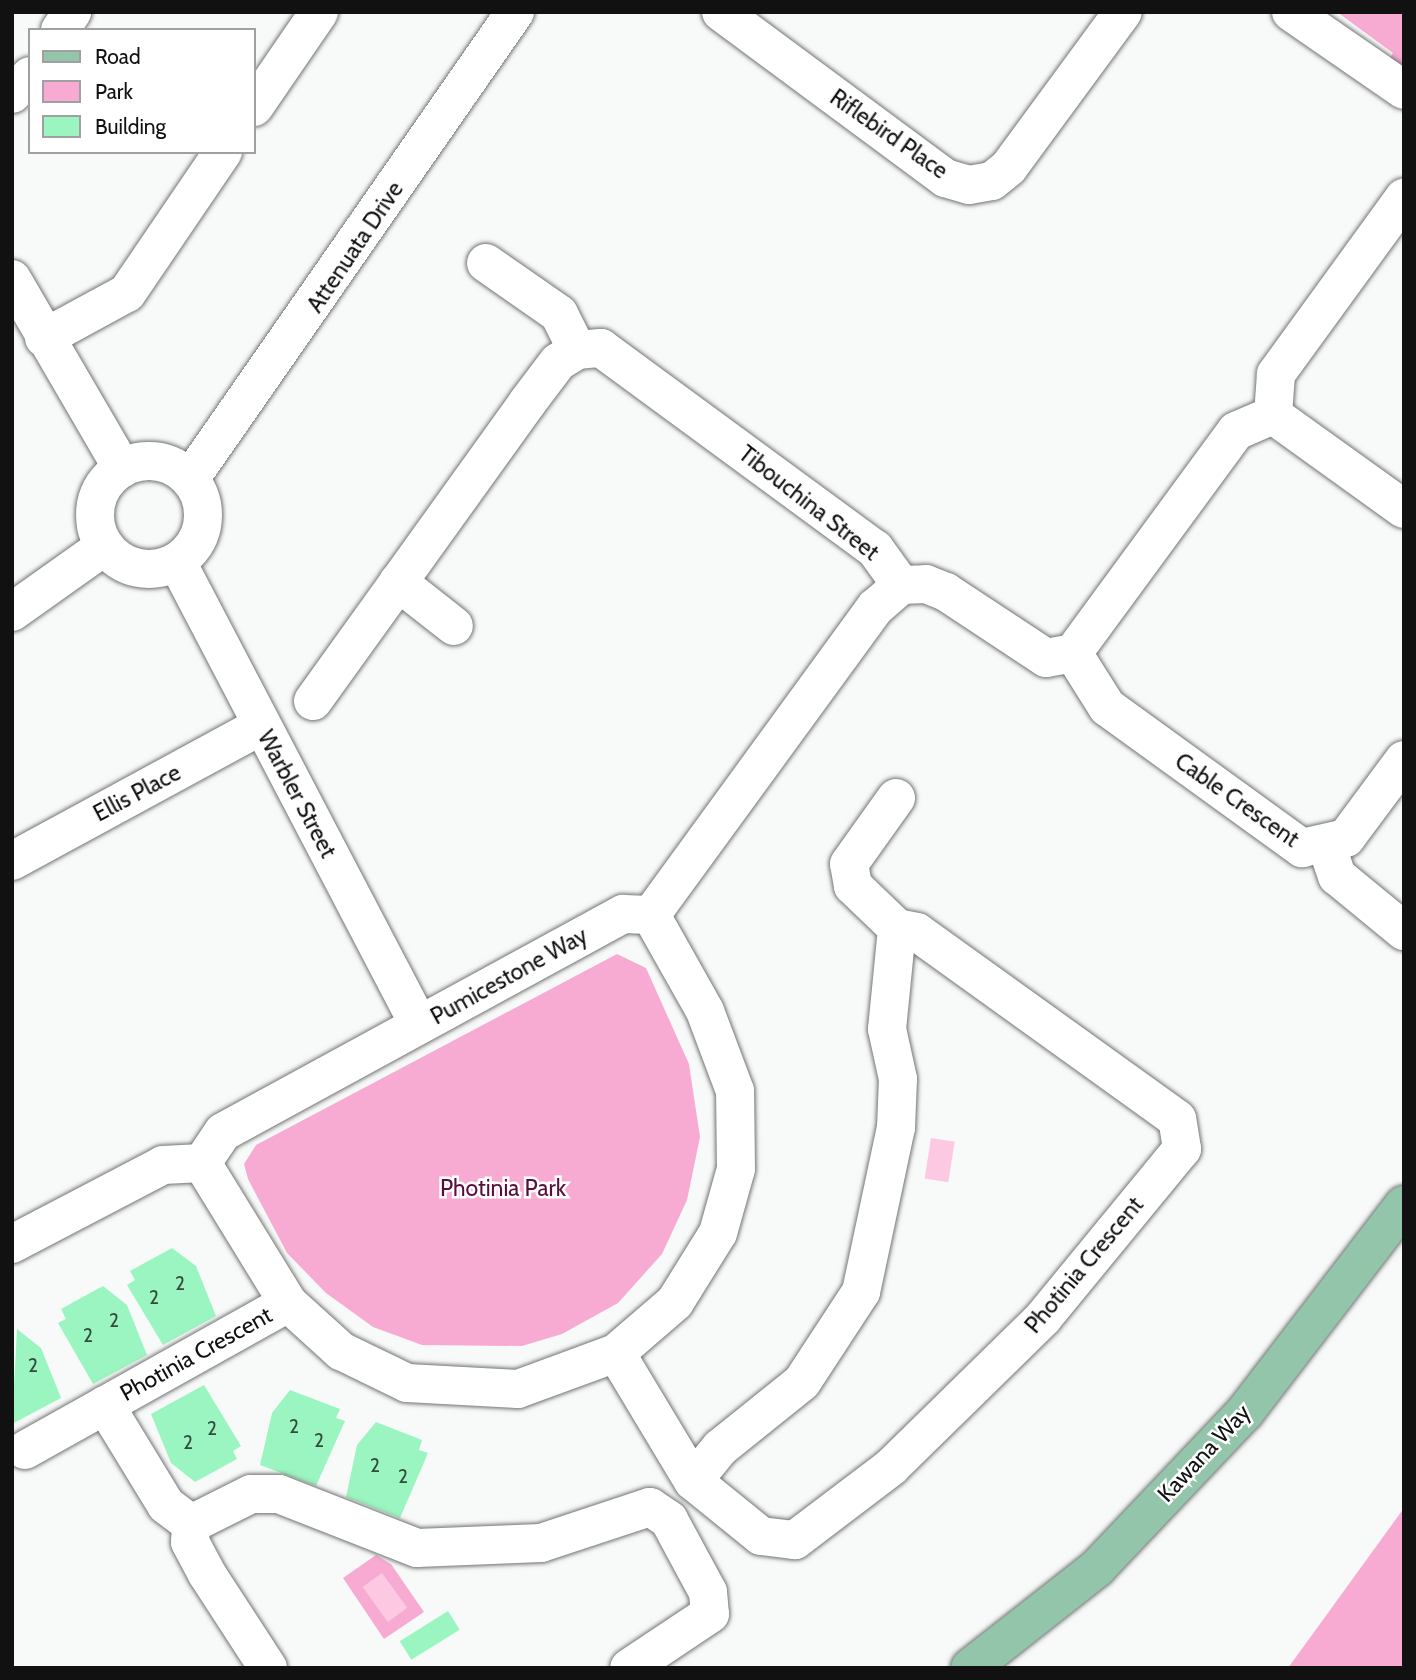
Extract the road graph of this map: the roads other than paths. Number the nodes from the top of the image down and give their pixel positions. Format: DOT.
graph roads {
  1 [pos="34,12"];
  2 [pos="72,12"];
  3 [pos="319,12"];
  4 [pos="515,12"];
  5 [pos="721,12"];
  6 [pos="1123,12"];
  7 [pos="1291,12"];
  8 [pos="43,28"];
  9 [pos="61,28"];
  10 [pos="28,78"];
  11 [pos="1404,90"];
  12 [pos="12,94"];
  13 [pos="256,104"];
  14 [pos="222,154"];
  15 [pos="1404,198"];
  16 [pos="486,263"];
  17 [pos="12,279"];
  18 [pos="44,338"];
  19 [pos="577,350"];
  20 [pos="1273,415"];
  21 [pos="122,468"];
  22 [pos="190,479"];
  23 [pos="1404,509"];
  24 [pos="104,546"];
  25 [pos="177,562"];
  26 [pos="397,582"];
  27 [pos="901,585"];
  28 [pos="12,612"];
  29 [pos="454,626"];
  30 [pos="1073,653"];
  31 [pos="313,701"];
  32 [pos="261,726"];
  33 [pos="1404,760"];
  34 [pos="896,798"];
  35 [pos="1327,847"];
  36 [pos="12,861"];
  37 [pos="652,915"];
  38 [pos="897,928"];
  39 [pos="1404,932"];
  40 [pos="419,1025"];
  41 [pos="202,1163"];
  42 [pos="1404,1205"];
  43 [pos="12,1244"];
  44 [pos="288,1303"];
  45 [pos="616,1353"];
  46 [pos="105,1405"];
  47 [pos="24,1450"];
  48 [pos="693,1481"];
  49 [pos="191,1524"];
  50 [pos="268,1668"];
  51 [pos="629,1668"];
  52 [pos="970,1668"];
  1 -- 8 [label="street"];
  2 -- 9 [label="street"];
  3 -- 13 [label="street"];
  4 -- 22 [label="street, Attenuata Drive"];
  5 -- 6 [label="street, Riflebird Place"];
  7 -- 11 [label="street"];
  10 -- 12 [label="street"];
  14 -- 18 [label="street"];
  15 -- 20 [label="street"];
  16 -- 19 [label="street"];
  17 -- 18 [label="street"];
  18 -- 21 [label="street"];
  19 -- 26 [label="street"];
  19 -- 27 [label="street, Tibouchina Street"];
  20 -- 23 [label="street"];
  20 -- 30 [label="street"];
  21 -- 22 [label="street"];
  21 -- 24 [label="street"];
  22 -- 25 [label="street"];
  24 -- 25 [label="street"];
  24 -- 28 [label="street"];
  25 -- 32 [label="street, Warbler Street"];
  26 -- 29 [label="street"];
  26 -- 31 [label="street"];
  27 -- 30 [label="street"];
  27 -- 37 [label="street"];
  30 -- 35 [label="street, Cable Crescent"];
  32 -- 36 [label="street, Ellis Place"];
  32 -- 40 [label="street, Warbler Street"];
  33 -- 35 [label="street, Cable Crescent"];
  34 -- 38 [label="street, Photinia Crescent"];
  35 -- 39 [label="street"];
  37 -- 40 [label="street, Pumicestone Way"];
  37 -- 45 [label="street, Photinia Crescent"];
  38 -- 48 [label="street"];
  38 -- 48 [label="street, Photinia Crescent"];
  40 -- 41 [label="street, Pumicestone Way"];
  41 -- 43 [label="street"];
  41 -- 44 [label="street, Photinia Crescent"];
  42 -- 52 [label="main road, Kawana Way"];
  44 -- 45 [label="street, Photinia Crescent"];
  44 -- 46 [label="street, Photinia Crescent"];
  45 -- 48 [label="street, Photinia Crescent"];
  46 -- 47 [label="street, Photinia Crescent"];
  46 -- 49 [label="street, Photinia Crescent"];
  49 -- 50 [label="street"];
  49 -- 51 [label="street"];
}
